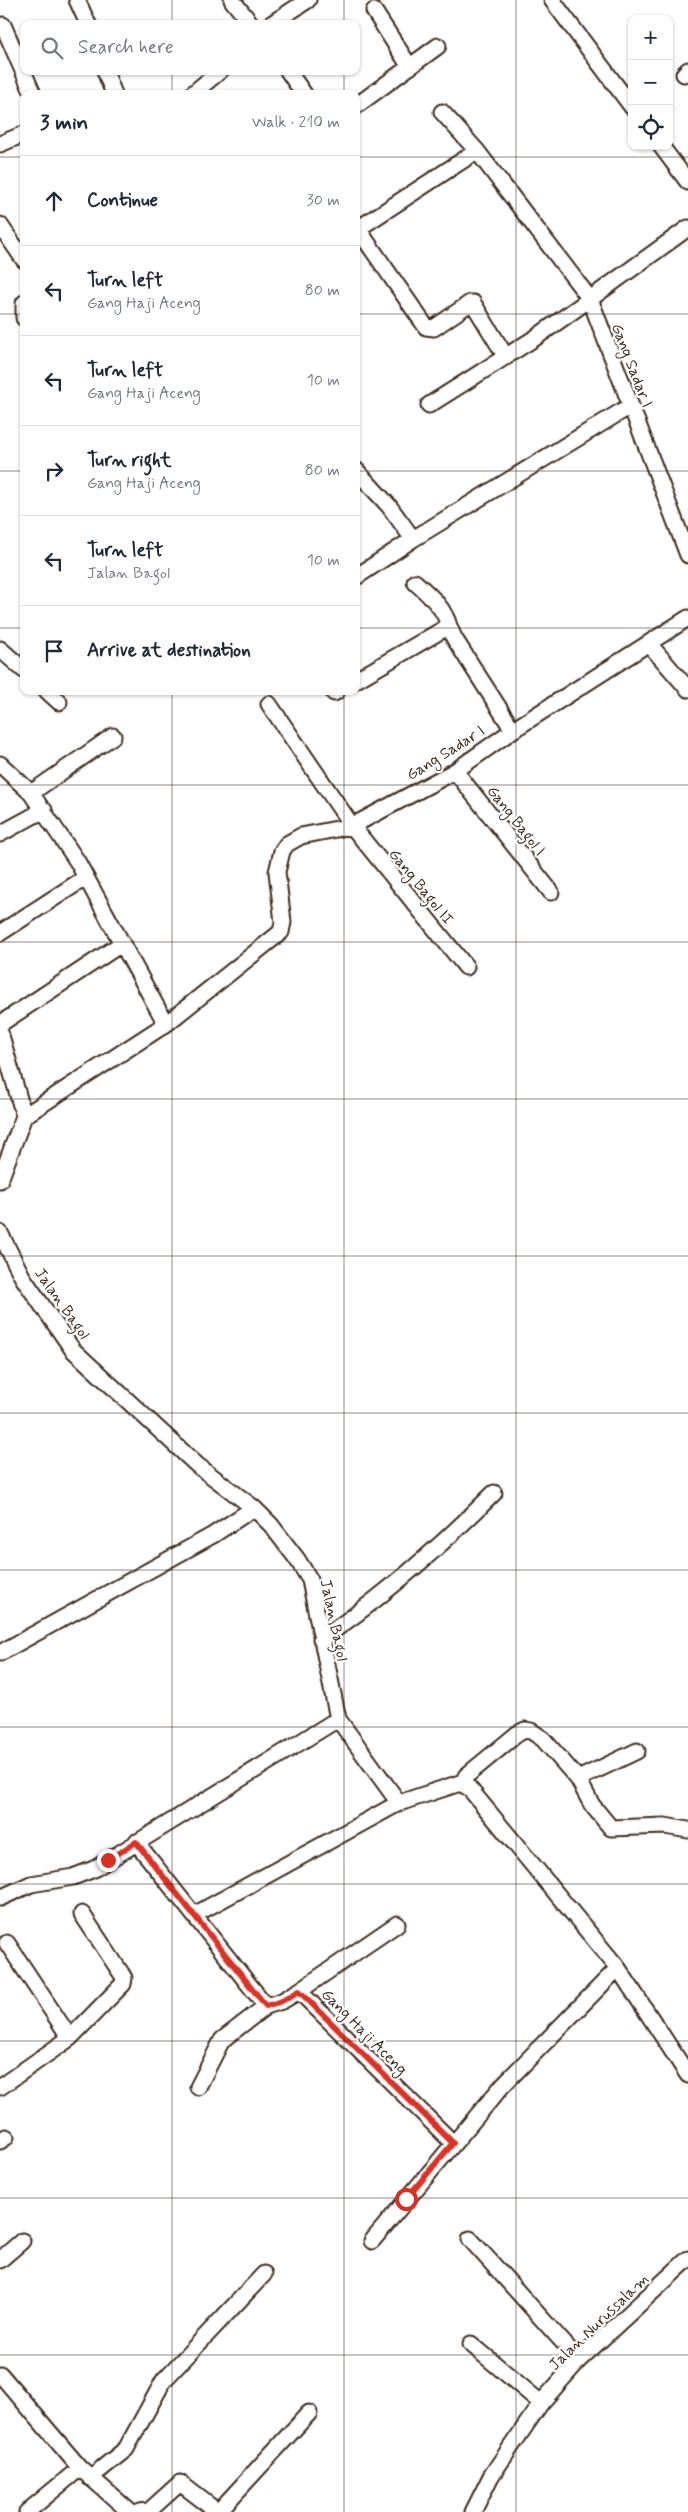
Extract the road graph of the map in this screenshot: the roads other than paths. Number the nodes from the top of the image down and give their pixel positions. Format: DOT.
graph roads {
  1 [pos="77,0"];
  2 [pos="232,0"];
  3 [pos="308,0"];
  4 [pos="552,0"];
  5 [pos="374,11"];
  6 [pos="86,20"];
  7 [pos="248,20"];
  8 [pos="276,20"];
  9 [pos="3,25"];
  10 [pos="438,46"];
  11 [pos="20,64"];
  12 [pos="410,67"];
  13 [pos="25,75"];
  14 [pos="107,75"];
  15 [pos="215,75"];
  16 [pos="291,75"];
  17 [pos="31,90"];
  18 [pos="112,90"];
  19 [pos="197,90"];
  20 [pos="301,90"];
  21 [pos="360,103"];
  22 [pos="630,105"];
  23 [pos="442,112"];
  24 [pos="20,136"];
  25 [pos="0,144"];
  26 [pos="664,150"];
  27 [pos="477,152"];
  28 [pos="688,182"];
  29 [pos="0,225"];
  30 [pos="360,228"];
  31 [pos="688,228"];
  32 [pos="360,234"];
  33 [pos="20,254"];
  34 [pos="590,299"];
  35 [pos="506,357"];
  36 [pos="429,406"];
  37 [pos="630,406"];
  38 [pos="360,474"];
  39 [pos="684,531"];
  40 [pos="413,539"];
  41 [pos="688,555"];
  42 [pos="360,575"];
  43 [pos="415,582"];
  44 [pos="688,618"];
  45 [pos="449,626"];
  46 [pos="649,644"];
  47 [pos="0,649"];
  48 [pos="20,666"];
  49 [pos="360,678"];
  50 [pos="688,689"];
  51 [pos="52,695"];
  52 [pos="60,702"];
  53 [pos="269,704"];
  54 [pos="514,730"];
  55 [pos="113,736"];
  56 [pos="0,764"];
  57 [pos="455,771"];
  58 [pos="31,793"];
  59 [pos="44,810"];
  60 [pos="352,826"];
  61 [pos="0,834"];
  62 [pos="85,878"];
  63 [pos="551,892"];
  64 [pos="0,933"];
  65 [pos="121,944"];
  66 [pos="466,967"];
  67 [pos="0,1024"];
  68 [pos="166,1024"];
  69 [pos="0,1032"];
  70 [pos="24,1116"];
  71 [pos="0,1180"];
  72 [pos="0,1233"];
  73 [pos="494,1493"];
  74 [pos="254,1508"];
  75 [pos="321,1639"];
  76 [pos="0,1653"];
  77 [pos="338,1719"];
  78 [pos="637,1751"];
  79 [pos="578,1779"];
  80 [pos="463,1784"];
  81 [pos="399,1803"];
  82 [pos="688,1830"];
  83 [pos="136,1842"];
  84 [pos="0,1898"];
  85 [pos="82,1914"];
  86 [pos="194,1915"];
  87 [pos="397,1924"];
  88 [pos="7,1943"];
  89 [pos="618,1968"];
  90 [pos="299,1991"];
  91 [pos="266,2006"];
  92 [pos="70,2038"];
  93 [pos="688,2075"];
  94 [pos="0,2087"];
  95 [pos="198,2087"];
  96 [pos="453,2143"];
  97 [pos="470,2239"];
  98 [pos="372,2241"];
  99 [pos="22,2242"];
  100 [pos="0,2260"];
  101 [pos="688,2260"];
  102 [pos="264,2274"];
  103 [pos="471,2344"];
  104 [pos="579,2360"];
  105 [pos="0,2374"];
  106 [pos="541,2403"];
  107 [pos="309,2413"];
  108 [pos="85,2473"];
  109 [pos="27,2512"];
  110 [pos="130,2512"];
  111 [pos="140,2512"];
  112 [pos="218,2512"];
  113 [pos="473,2512"];
  1 -- 6 [label="street"];
  2 -- 7 [label="street"];
  3 -- 8 [label="street"];
  4 -- 22 [label="street"];
  5 -- 12 [label="street"];
  9 -- 11 [label="street"];
  10 -- 12 [label="street"];
  12 -- 21 [label="street"];
  13 -- 17 [label="street"];
  14 -- 18 [label="street"];
  15 -- 19 [label="street"];
  16 -- 20 [label="street"];
  23 -- 27 [label="street, Gang Sadar I"];
  24 -- 25 [label="street"];
  26 -- 28 [label="street"];
  27 -- 30 [label="street"];
  27 -- 34 [label="street, Gang Sadar I"];
  29 -- 33 [label="street"];
  31 -- 34 [label="street"];
  32 -- 35 [label="street"];
  34 -- 35 [label="street"];
  34 -- 37 [label="street, Gang Sadar I"];
  35 -- 36 [label="street"];
  37 -- 39 [label="street, Gang Sadar I"];
  37 -- 40 [label="street"];
  38 -- 40 [label="street"];
  39 -- 41 [label="street, Gang Sadar I"];
  40 -- 42 [label="street"];
  43 -- 45 [label="street"];
  44 -- 46 [label="street, Gang Sadar I"];
  45 -- 49 [label="street"];
  45 -- 54 [label="street"];
  46 -- 50 [label="street"];
  46 -- 54 [label="street, Gang Sadar I"];
  47 -- 48 [label="street"];
  51 -- 52 [label="street"];
  53 -- 60 [label="street, Gang Bagol II"];
  54 -- 57 [label="street, Gang Sadar I"];
  55 -- 58 [label="street"];
  56 -- 58 [label="street"];
  57 -- 60 [label="street, Gang Sadar I"];
  57 -- 63 [label="street, Gang Bagol I"];
  58 -- 59 [label="street"];
  59 -- 61 [label="street"];
  59 -- 62 [label="street"];
  60 -- 66 [label="street, Gang Bagol II"];
  60 -- 68 [label="street, Gang Sadar I"];
  62 -- 64 [label="street"];
  62 -- 65 [label="street"];
  65 -- 67 [label="street"];
  65 -- 68 [label="street"];
  68 -- 70 [label="street"];
  69 -- 70 [label="street"];
  70 -- 71 [label="street"];
  72 -- 74 [label="street, Jalan Bagol"];
  73 -- 75 [label="street"];
  74 -- 75 [label="street, Jalan Bagol"];
  74 -- 76 [label="street"];
  75 -- 77 [label="street, Jalan Bagol"];
  77 -- 81 [label="street"];
  77 -- 83 [label="street"];
  78 -- 79 [label="street"];
  79 -- 80 [label="street"];
  79 -- 82 [label="street"];
  80 -- 81 [label="street"];
  80 -- 89 [label="street"];
  81 -- 86 [label="street"];
  83 -- 84 [label="street"];
  83 -- 86 [label="street"];
  85 -- 92 [label="street"];
  86 -- 91 [label="street"];
  87 -- 90 [label="street"];
  88 -- 92 [label="street"];
  89 -- 93 [label="street"];
  89 -- 96 [label="street"];
  90 -- 91 [label="street, Gang Haji Aceng"];
  90 -- 96 [label="street, Gang Haji Aceng"];
  91 -- 95 [label="street, Gang Haji Aceng"];
  92 -- 94 [label="street"];
  96 -- 98 [label="street"];
  97 -- 104 [label="street"];
  99 -- 100 [label="street"];
  101 -- 104 [label="street, Jalan Nurussalam"];
  102 -- 108 [label="street"];
  103 -- 106 [label="street"];
  104 -- 106 [label="street, Jalan Nurussalam"];
  105 -- 108 [label="street"];
  106 -- 113 [label="street, Jalan Nurussalam"];
  107 -- 112 [label="street"];
  108 -- 109 [label="street"];
  108 -- 110 [label="street"];
  111 -- 112 [label="street"];
}
